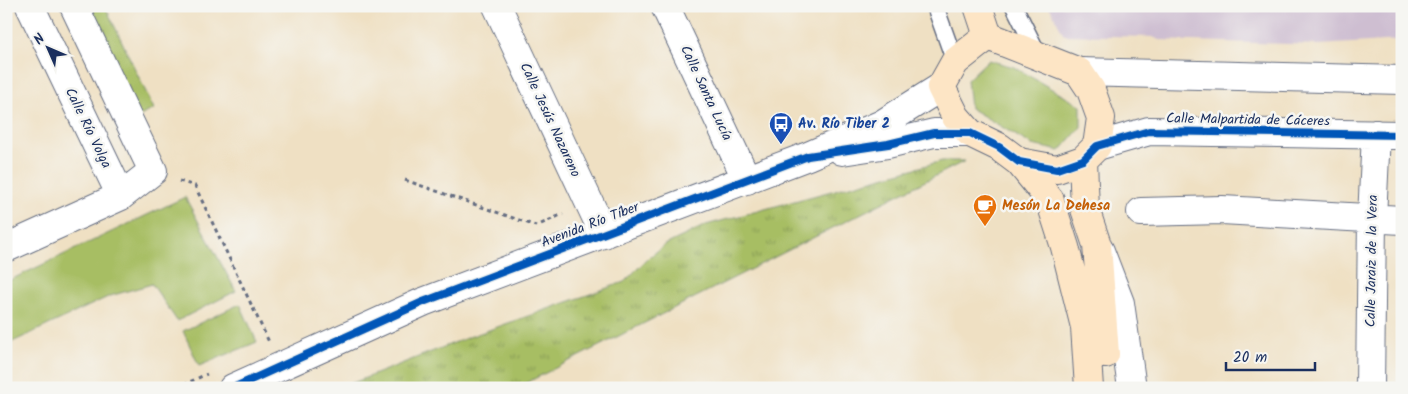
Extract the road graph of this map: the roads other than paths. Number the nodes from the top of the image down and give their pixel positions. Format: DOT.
graph roads {
  1 [pos="30,6"];
  2 [pos="74,6"];
  3 [pos="497,6"];
  4 [pos="665,6"];
  5 [pos="935,6"];
  6 [pos="978,6"];
  7 [pos="1014,6"];
  8 [pos="988,36"];
  9 [pos="1039,56"];
  10 [pos="955,62"];
  11 [pos="1079,72"];
  12 [pos="1402,80"];
  13 [pos="941,87"];
  14 [pos="970,133"];
  15 [pos="1389,134"];
  16 [pos="1090,153"];
  17 [pos="808,156"];
  18 [pos="1019,162"];
  19 [pos="747,180"];
  20 [pos="121,196"];
  21 [pos="1141,212"];
  22 [pos="1372,218"];
  23 [pos="1402,220"];
  24 [pos="604,234"];
  25 [pos="1097,245"];
  26 [pos="6,248"];
  27 [pos="233,388"];
  28 [pos="1089,388"];
  29 [pos="1108,388"];
  30 [pos="1132,388"];
  31 [pos="1370,388"];
  1 -- 20 [label="street, Calle Río Volga"];
  2 -- 20 [label="street"];
  3 -- 24 [label="street, Calle Jesús Nazareno"];
  4 -- 19 [label="street, Calle Santa Lucía"];
  5 -- 10 [label="lane"];
  6 -- 8 [label="main road"];
  7 -- 9 [label="lane"];
  8 -- 9 [label="main road"];
  8 -- 10 [label="main road"];
  9 -- 11 [label="main road"];
  10 -- 13 [label="main road"];
  11 -- 12 [label="street"];
  11 -- 16 [label="main road"];
  13 -- 14 [label="main road"];
  13 -- 17 [label="street, Avenida Río Tíber"];
  14 -- 17 [label="street, Avenida Río Tíber"];
  14 -- 18 [label="main road"];
  15 -- 16 [label="street, Calle Malpartida de Cáceres"];
  15 -- 22 [label="street, Calle Jaraiz de la Vera"];
  16 -- 18 [label="main road"];
  16 -- 25 [label="main road"];
  17 -- 19 [label="street, Avenida Río Tíber"];
  18 -- 28 [label="main road"];
  19 -- 24 [label="street, Avenida Río Tíber"];
  20 -- 26 [label="street"];
  21 -- 22 [label="street"];
  22 -- 23 [label="street"];
  22 -- 31 [label="street, Calle Jaraiz de la Vera"];
  24 -- 27 [label="street, Avenida Río Tíber"];
  25 -- 29 [label="main road"];
  25 -- 30 [label="street"];
}
